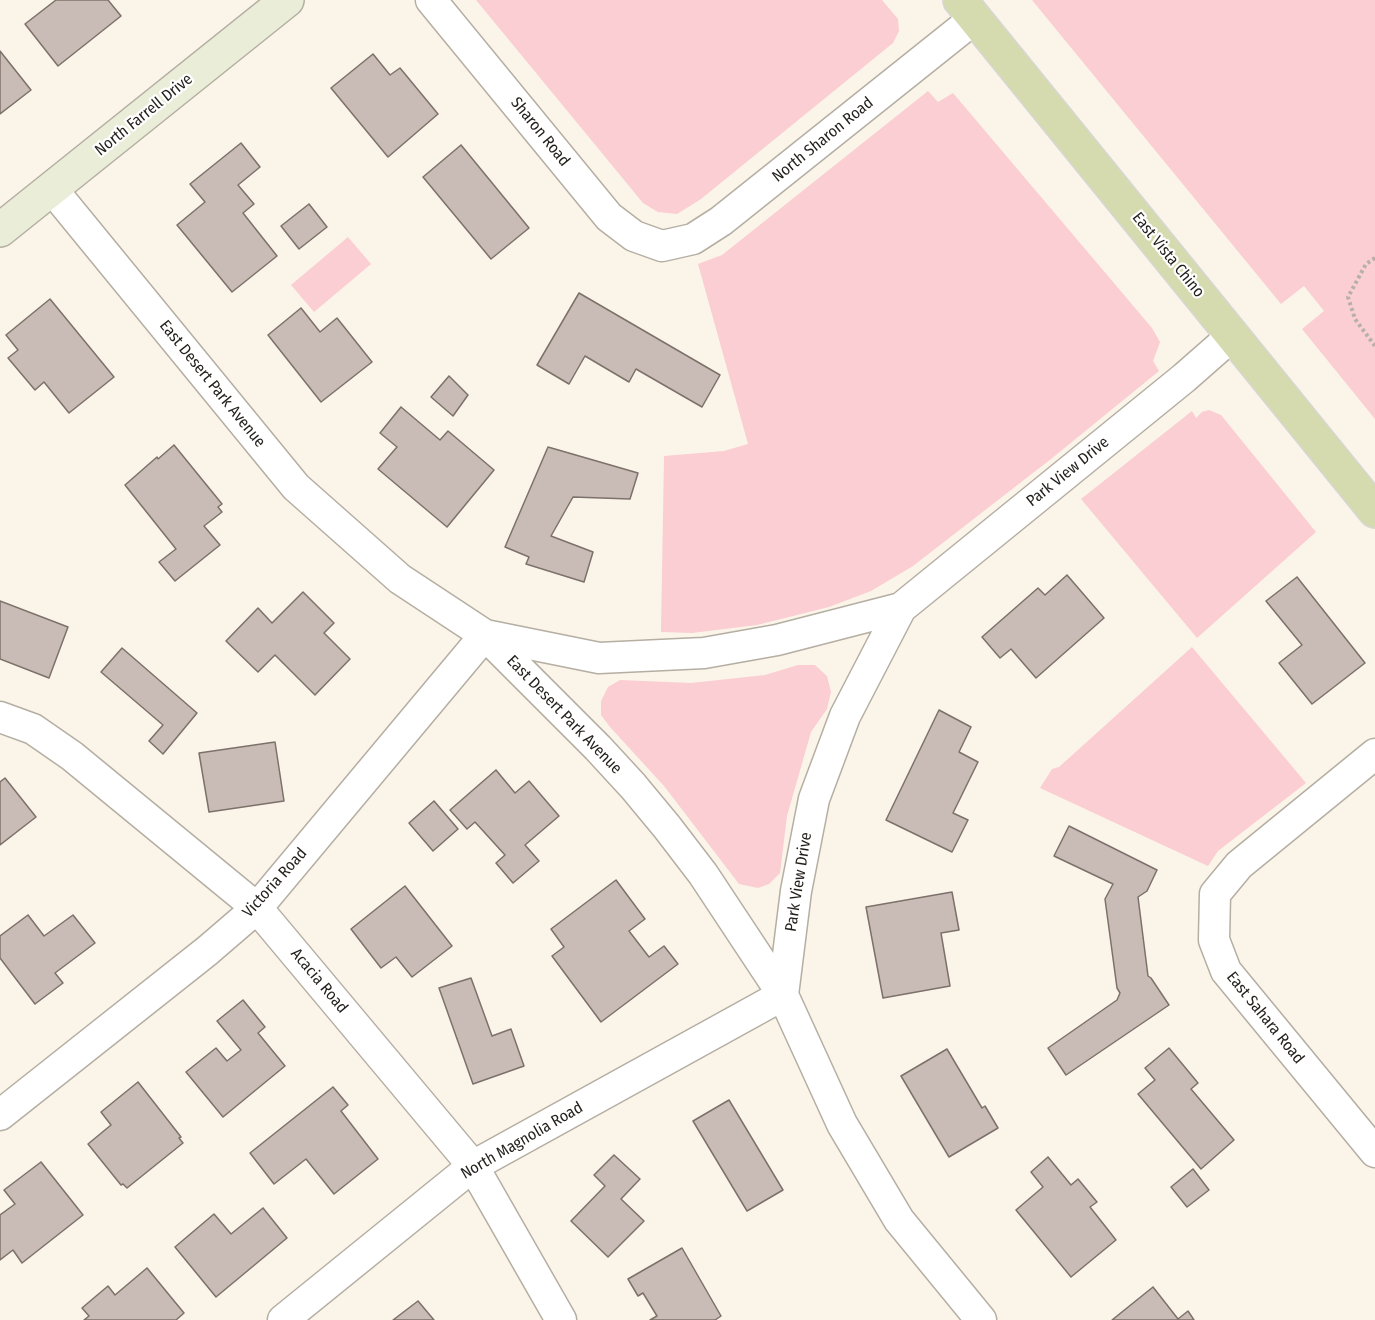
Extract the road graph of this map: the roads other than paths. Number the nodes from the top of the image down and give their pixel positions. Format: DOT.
graph roads {
  1 [pos="287,0"];
  2 [pos="431,0"];
  3 [pos="967,9"];
  4 [pos="52,189"];
  5 [pos="0,230"];
  6 [pos="662,246"];
  7 [pos="1233,335"];
  8 [pos="1375,511"];
  9 [pos="901,608"];
  10 [pos="485,635"];
  11 [pos="0,717"];
  12 [pos="1375,753"];
  13 [pos="257,908"];
  14 [pos="783,995"];
  15 [pos="0,1115"];
  16 [pos="1375,1152"];
  17 [pos="473,1166"];
  18 [pos="283,1320"];
  19 [pos="561,1320"];
  20 [pos="981,1320"];
  1 -- 4 [label="street, North Farrell Drive"];
  2 -- 6 [label="street, Sharon Road"];
  3 -- 6 [label="street, North Sharon Road"];
  3 -- 7 [label="main road, East Vista Chino"];
  4 -- 5 [label="street, North Farrell Drive"];
  4 -- 10 [label="street, East Desert Park Avenue"];
  7 -- 8 [label="main road, East Vista Chino"];
  7 -- 9 [label="street, Park View Drive"];
  9 -- 10 [label="street, Park View Drive"];
  9 -- 14 [label="street, Park View Drive"];
  10 -- 13 [label="street, Victoria Road"];
  10 -- 14 [label="street, East Desert Park Avenue"];
  11 -- 13 [label="street, Acacia Road"];
  12 -- 16 [label="street, East Sahara Road"];
  13 -- 15 [label="street, Victoria Road"];
  13 -- 17 [label="street, Acacia Road"];
  14 -- 17 [label="street, North Magnolia Road"];
  14 -- 20 [label="street, East Desert Park Avenue"];
  17 -- 18 [label="street, North Magnolia Road"];
  17 -- 19 [label="street, Acacia Road"];
}
